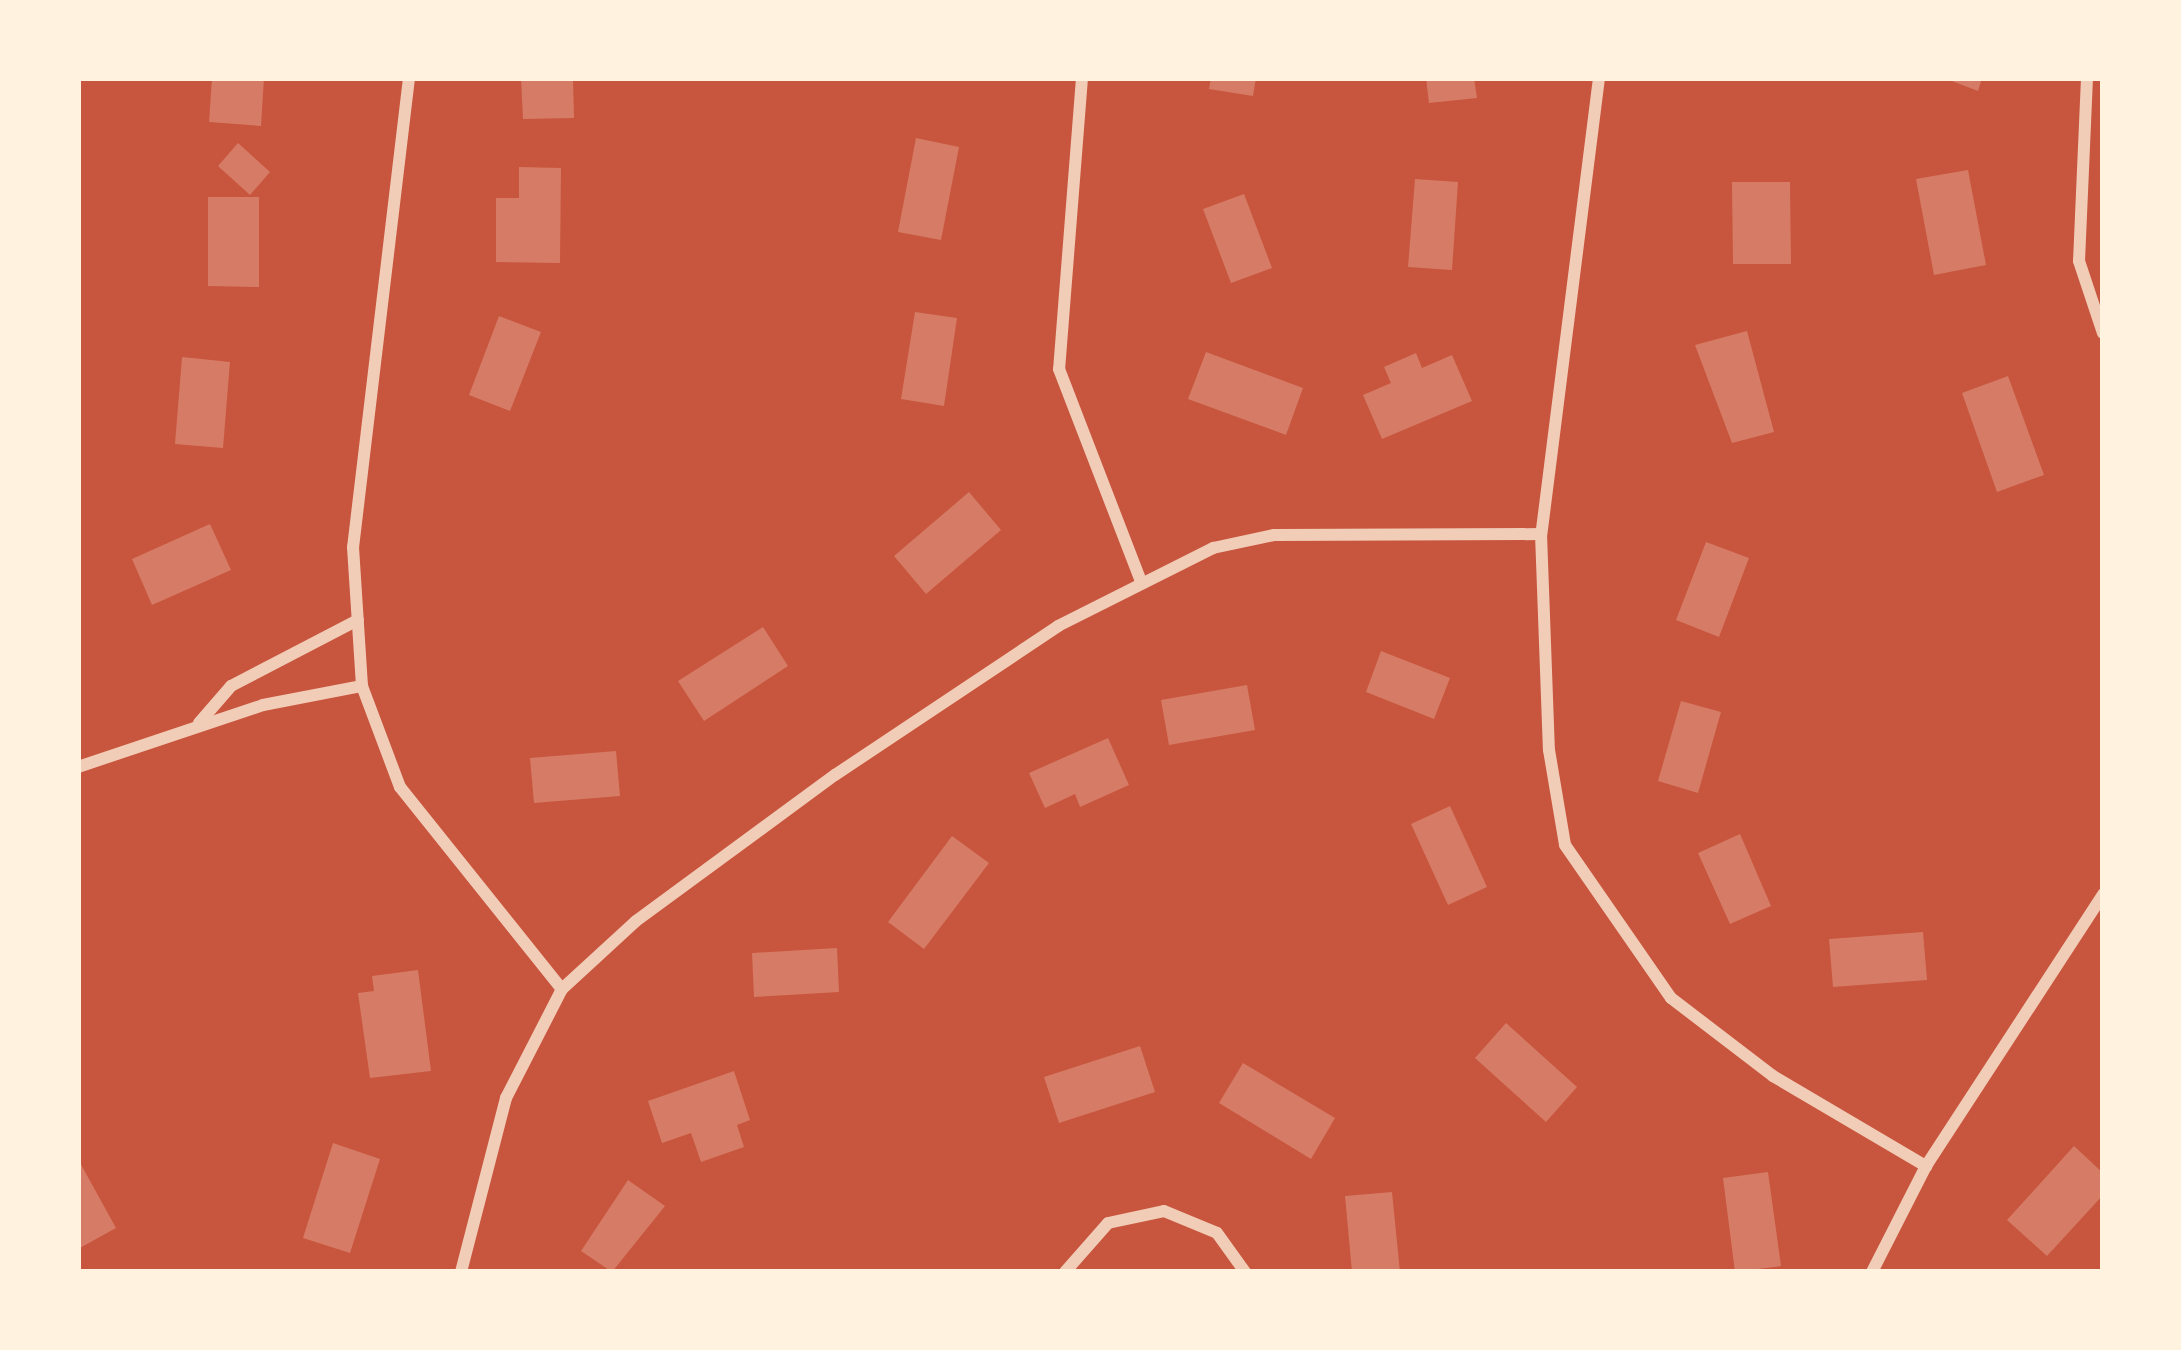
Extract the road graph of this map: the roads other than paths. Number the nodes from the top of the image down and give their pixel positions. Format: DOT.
graph roads {
  1 [pos="409,78"];
  2 [pos="1082,78"];
  3 [pos="1599,78"];
  4 [pos="2087,78"];
  5 [pos="2103,334"];
  6 [pos="1541,534"];
  7 [pos="1140,579"];
  8 [pos="358,620"];
  9 [pos="362,686"];
  10 [pos="198,724"];
  11 [pos="78,767"];
  12 [pos="2103,894"];
  13 [pos="562,989"];
  14 [pos="1926,1166"];
  15 [pos="461,1272"];
  16 [pos="1065,1272"];
  17 [pos="1246,1272"];
  18 [pos="1872,1272"];
  1 -- 8 [label="street"];
  2 -- 7 [label="street"];
  3 -- 6 [label="street"];
  4 -- 5 [label="street"];
  6 -- 7 [label="street"];
  6 -- 14 [label="street"];
  7 -- 13 [label="street"];
  8 -- 9 [label="street"];
  8 -- 10 [label="street"];
  9 -- 10 [label="street"];
  9 -- 13 [label="street"];
  10 -- 11 [label="street"];
  12 -- 14 [label="street"];
  13 -- 15 [label="street"];
  14 -- 18 [label="street"];
  16 -- 17 [label="street"];
}
